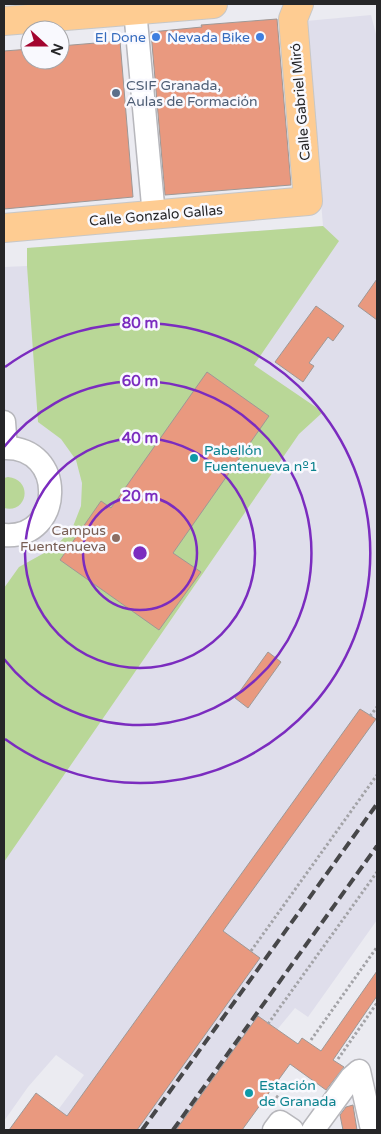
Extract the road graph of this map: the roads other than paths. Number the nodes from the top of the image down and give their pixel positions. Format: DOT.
graph roads {
  1 [pos="213,4"];
  2 [pos="299,4"];
  3 [pos="135,10"];
  4 [pos="4,22"];
  5 [pos="308,201"];
  6 [pos="154,216"];
  7 [pos="4,228"];
  8 [pos="4,422"];
  9 [pos="5,448"];
  10 [pos="4,535"];
  11 [pos="274,1130"];
  12 [pos="292,1130"];
  13 [pos="313,1130"];
  14 [pos="375,1130"];
  1 -- 3 [label="main road"];
  2 -- 5 [label="main road, Calle Gabriel Miró"];
  3 -- 4 [label="main road"];
  3 -- 6 [label="street"];
  5 -- 6 [label="main road, Calle Gonzalo Gallas"];
  6 -- 7 [label="main road, Calle Gonzalo Gallas"];
  8 -- 9 [label="street"];
  9 -- 10 [label="street"];
  11 -- 12 [label="street"];
  13 -- 14 [label="street"];
}
